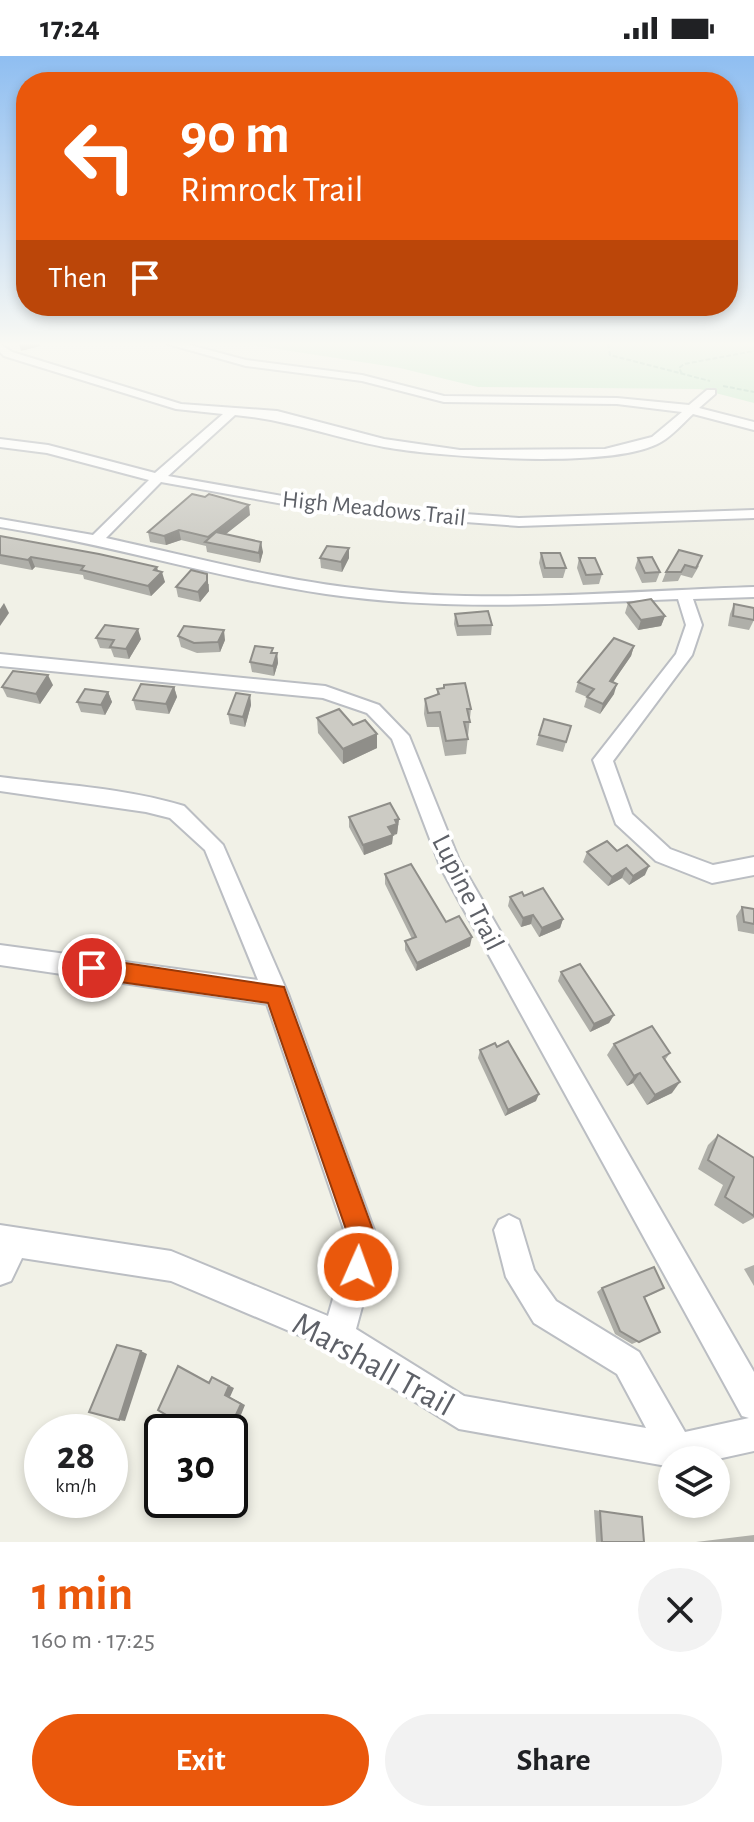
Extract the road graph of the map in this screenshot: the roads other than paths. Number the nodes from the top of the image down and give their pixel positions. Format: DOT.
graph roads {
  1 [pos="231,413"];
  2 [pos="239,413"];
  3 [pos="684,413"];
  4 [pos="706,413"];
  5 [pos="754,426"];
  6 [pos="0,443"];
  7 [pos="158,478"];
  8 [pos="754,514"];
  9 [pos="0,523"];
  10 [pos="94,542"];
  11 [pos="754,592"];
  12 [pos="684,594"];
  13 [pos="0,660"];
  14 [pos="0,784"];
  15 [pos="754,866"];
  16 [pos="0,955"];
  17 [pos="276,994"];
  18 [pos="509,1230"];
  19 [pos="5,1251"];
  20 [pos="338,1336"];
  21 [pos="754,1404"];
  22 [pos="754,1434"];
  23 [pos="674,1446"];
  24 [pos="700,1446"];
  25 [pos="658,1448"];
  1 -- 7 [label="street"];
  2 -- 3 [label="street"];
  4 -- 5 [label="street"];
  6 -- 7 [label="street, High Meadows Trail"];
  7 -- 8 [label="street, High Meadows Trail"];
  7 -- 10 [label="street"];
  9 -- 10 [label="street"];
  10 -- 12 [label="street"];
  11 -- 12 [label="street"];
  12 -- 15 [label="street"];
  13 -- 21 [label="street, Lupine Trail"];
  14 -- 17 [label="street"];
  16 -- 17 [label="street"];
  17 -- 20 [label="street"];
  18 -- 23 [label="street"];
  19 -- 20 [label="street, Marshall Trail"];
  20 -- 25 [label="street, Marshall Trail"];
  22 -- 24 [label="street, Marshall Trail"];
}
